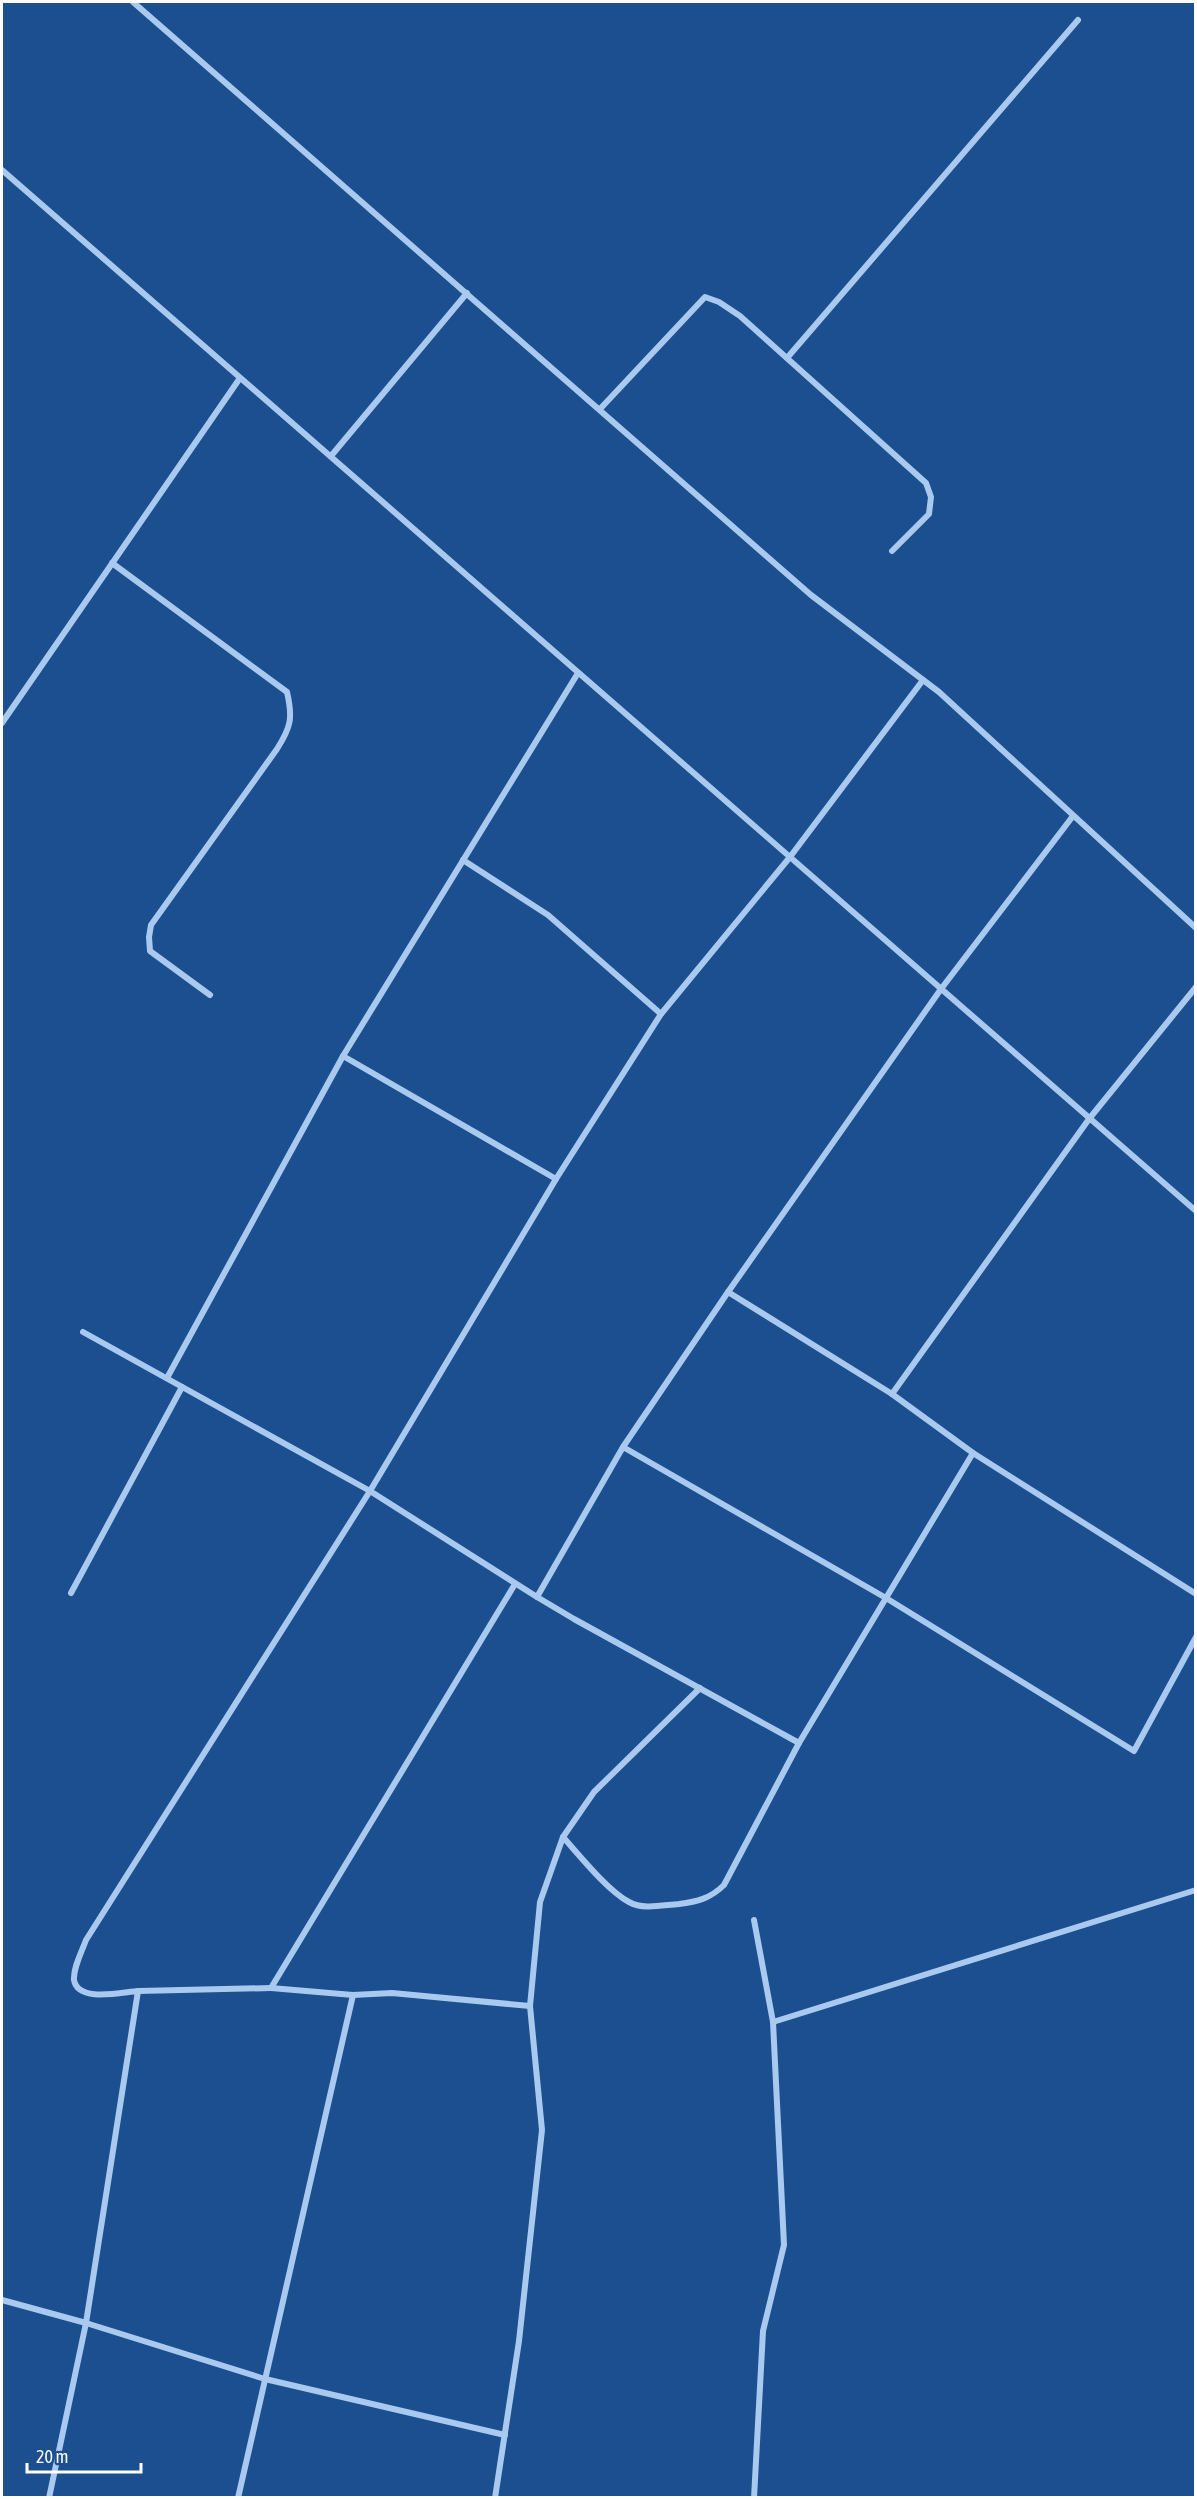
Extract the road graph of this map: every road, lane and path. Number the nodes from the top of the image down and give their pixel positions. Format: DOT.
graph roads {
  1 [pos="133,2"];
  2 [pos="1078,20"];
  3 [pos="2,170"];
  4 [pos="467,293"];
  5 [pos="787,358"];
  6 [pos="240,378"];
  7 [pos="600,409"];
  8 [pos="331,456"];
  9 [pos="892,551"];
  10 [pos="112,563"];
  11 [pos="578,673"];
  12 [pos="923,680"];
  13 [pos="2,723"];
  14 [pos="1073,816"];
  15 [pos="790,857"];
  16 [pos="463,860"];
  17 [pos="1196,928"];
  18 [pos="1196,987"];
  19 [pos="941,989"];
  20 [pos="210,995"];
  21 [pos="661,1014"];
  22 [pos="343,1056"];
  23 [pos="1089,1119"];
  24 [pos="556,1179"];
  25 [pos="1196,1211"];
  26 [pos="729,1292"];
  27 [pos="83,1332"];
  28 [pos="166,1378"];
  29 [pos="182,1387"];
  30 [pos="892,1394"];
  31 [pos="623,1447"];
  32 [pos="974,1453"];
  33 [pos="370,1491"];
  34 [pos="515,1584"];
  35 [pos="71,1593"];
  36 [pos="1196,1594"];
  37 [pos="537,1597"];
  38 [pos="886,1598"];
  39 [pos="1196,1637"];
  40 [pos="700,1688"];
  41 [pos="799,1743"];
  42 [pos="563,1837"];
  43 [pos="1196,1890"];
  44 [pos="754,1920"];
  45 [pos="271,1988"];
  46 [pos="138,1990"];
  47 [pos="353,1995"];
  48 [pos="530,2006"];
  49 [pos="773,2022"];
  50 [pos="2,2300"];
  51 [pos="87,2323"];
  52 [pos="265,2379"];
  53 [pos="505,2435"];
  54 [pos="49,2498"];
  55 [pos="238,2498"];
  56 [pos="495,2498"];
  57 [pos="754,2498"];
  1 -- 4 [label="street"];
  2 -- 5 [label="street"];
  3 -- 6 [label="street"];
  4 -- 7 [label="street"];
  4 -- 8 [label="street"];
  5 -- 7 [label="street"];
  5 -- 9 [label="street"];
  6 -- 8 [label="street"];
  6 -- 10 [label="street"];
  7 -- 12 [label="street"];
  8 -- 11 [label="street"];
  10 -- 13 [label="street"];
  10 -- 20 [label="street"];
  11 -- 15 [label="street"];
  11 -- 16 [label="street"];
  12 -- 14 [label="street"];
  12 -- 15 [label="street"];
  14 -- 17 [label="street"];
  14 -- 19 [label="street"];
  15 -- 19 [label="street"];
  15 -- 21 [label="street"];
  16 -- 21 [label="street"];
  16 -- 22 [label="street"];
  18 -- 23 [label="street"];
  19 -- 23 [label="street"];
  19 -- 26 [label="street"];
  21 -- 24 [label="street"];
  22 -- 24 [label="street"];
  22 -- 28 [label="street"];
  23 -- 25 [label="street"];
  23 -- 30 [label="street"];
  24 -- 33 [label="street"];
  26 -- 30 [label="street"];
  26 -- 31 [label="street"];
  27 -- 28 [label="street"];
  28 -- 29 [label="street"];
  29 -- 33 [label="street"];
  29 -- 35 [label="street"];
  30 -- 32 [label="street"];
  31 -- 37 [label="street"];
  31 -- 38 [label="street"];
  32 -- 36 [label="street"];
  32 -- 38 [label="street"];
  33 -- 34 [label="street"];
  33 -- 46 [label="street"];
  34 -- 37 [label="street"];
  34 -- 45 [label="street"];
  37 -- 40 [label="street"];
  38 -- 39 [label="street"];
  38 -- 41 [label="street"];
  40 -- 41 [label="street"];
  40 -- 42 [label="street"];
  41 -- 42 [label="street"];
  42 -- 48 [label="street"];
  43 -- 49 [label="street"];
  44 -- 49 [label="street"];
  45 -- 46 [label="street"];
  45 -- 47 [label="street"];
  46 -- 51 [label="street"];
  47 -- 48 [label="street"];
  47 -- 52 [label="street"];
  48 -- 53 [label="street"];
  49 -- 57 [label="street"];
  50 -- 51 [label="street"];
  51 -- 52 [label="street"];
  51 -- 54 [label="street"];
  52 -- 53 [label="street"];
  52 -- 55 [label="street"];
  53 -- 56 [label="street"];
}
